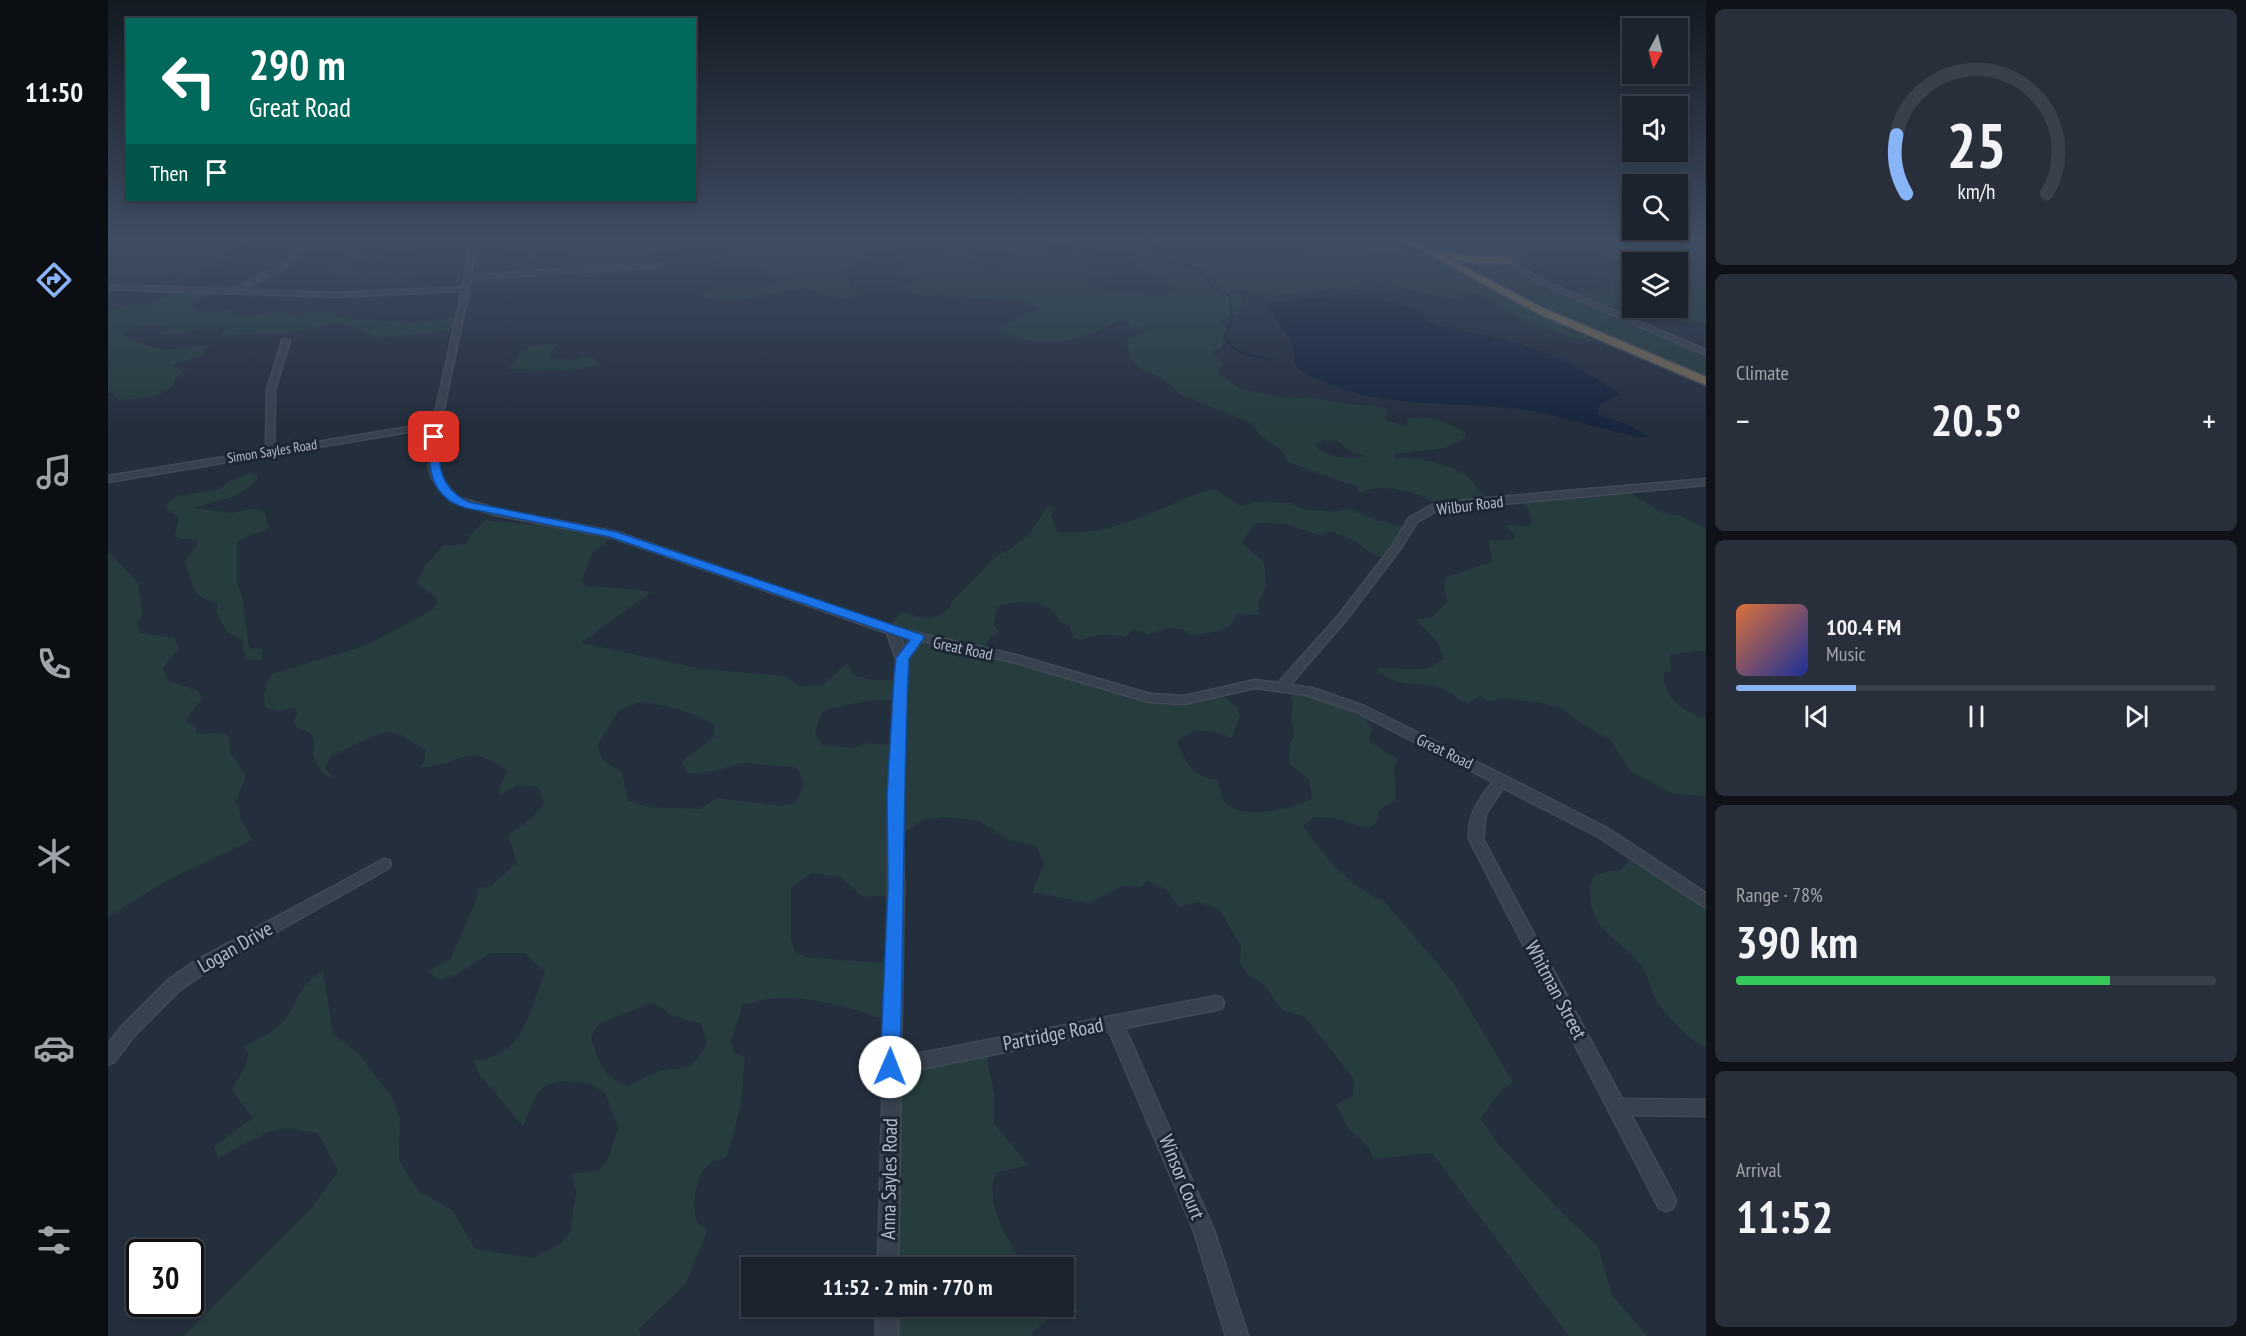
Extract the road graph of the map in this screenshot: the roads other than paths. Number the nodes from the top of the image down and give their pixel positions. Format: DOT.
graph roads {
  1 [pos="463,300"];
  2 [pos="1522,300"];
  3 [pos="1534,300"];
  4 [pos="1583,300"];
  5 [pos="286,341"];
  6 [pos="1706,353"];
  7 [pos="1706,376"];
  8 [pos="1706,381"];
  9 [pos="436,425"];
  10 [pos="270,451"];
  11 [pos="108,479"];
  12 [pos="1706,482"];
  13 [pos="892,631"];
  14 [pos="918,638"];
  15 [pos="902,658"];
  16 [pos="1282,686"];
  17 [pos="1502,780"];
  18 [pos="384,864"];
  19 [pos="1706,901"];
  20 [pos="1216,1002"];
  21 [pos="1114,1022"];
  22 [pos="108,1057"];
  23 [pos="890,1067"];
  24 [pos="1619,1107"];
  25 [pos="1706,1108"];
  26 [pos="1666,1201"];
  27 [pos="888,1257"];
  28 [pos="887,1317"];
  29 [pos="887,1336"];
  30 [pos="1237,1336"];
  1 -- 9 [label="street, Great Road"];
  2 -- 8 [label="highway"];
  3 -- 7 [label="highway"];
  4 -- 6 [label="street"];
  5 -- 10 [label="street"];
  9 -- 10 [label="street, Simon Sayles Road"];
  9 -- 13 [label="street, Great Road"];
  10 -- 11 [label="street, Simon Sayles Road"];
  12 -- 16 [label="street, Wilbur Road"];
  13 -- 14 [label="street, Great Road"];
  13 -- 15 [label="street, Anna Sayles Road"];
  14 -- 15 [label="street"];
  14 -- 16 [label="street, Great Road"];
  15 -- 23 [label="street, Anna Sayles Road"];
  16 -- 17 [label="street, Great Road"];
  17 -- 19 [label="street, Great Road"];
  17 -- 24 [label="street, Whitman Street"];
  18 -- 22 [label="street, Logan Drive"];
  20 -- 21 [label="street, Partridge Road"];
  21 -- 23 [label="street, Partridge Road"];
  21 -- 30 [label="street, Winsor Court"];
  23 -- 27 [label="street, Anna Sayles Road"];
  24 -- 25 [label="street"];
  24 -- 26 [label="street, Whitman Street"];
  28 -- 29 [label="street"];
}
